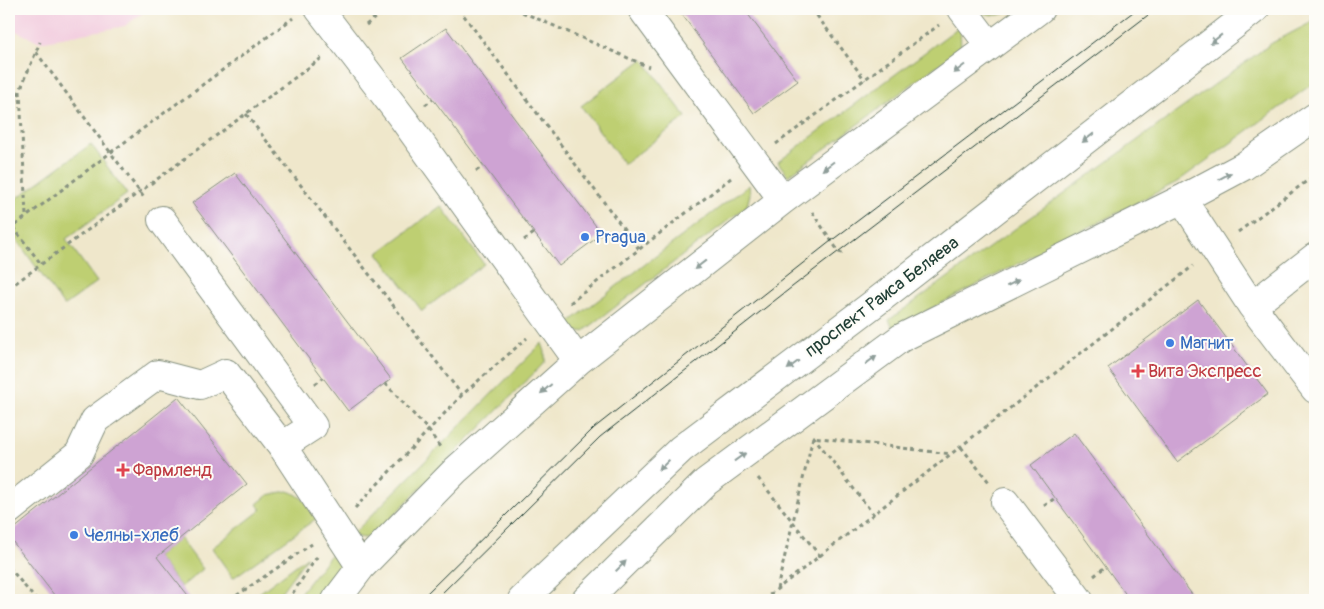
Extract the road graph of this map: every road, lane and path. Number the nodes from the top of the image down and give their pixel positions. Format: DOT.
graph roads {
  1 [pos="386,9"];
  2 [pos="459,9"];
  3 [pos="515,9"];
  4 [pos="642,9"];
  5 [pos="812,9"];
  6 [pos="1040,9"];
  7 [pos="1255,9"];
  8 [pos="308,12"];
  9 [pos="955,14"];
  10 [pos="40,42"];
  11 [pos="344,42"];
  12 [pos="990,46"];
  13 [pos="36,52"];
  14 [pos="658,71"];
  15 [pos="865,80"];
  16 [pos="20,91"];
  17 [pos="246,114"];
  18 [pos="9,117"];
  19 [pos="1315,117"];
  20 [pos="110,153"];
  21 [pos="754,160"];
  22 [pos="1315,175"];
  23 [pos="139,192"];
  24 [pos="1182,199"];
  25 [pos="783,200"];
  26 [pos="26,216"];
  27 [pos="162,220"];
  28 [pos="13,226"];
  29 [pos="9,230"];
  30 [pos="639,249"];
  31 [pos="1215,249"];
  32 [pos="1315,257"];
  33 [pos="41,264"];
  34 [pos="9,288"];
  35 [pos="1252,306"];
  36 [pos="549,319"];
  37 [pos="578,361"];
  38 [pos="385,384"];
  39 [pos="1314,385"];
  40 [pos="462,395"];
  41 [pos="429,431"];
  42 [pos="282,446"];
  43 [pos="961,447"];
  44 [pos="951,454"];
  45 [pos="741,456"];
  46 [pos="456,470"];
  47 [pos="1004,502"];
  48 [pos="9,510"];
  49 [pos="793,522"];
  50 [pos="336,527"];
  51 [pos="820,556"];
  52 [pos="9,566"];
  53 [pos="361,567"];
  54 [pos="776,590"];
  55 [pos="36,600"];
  56 [pos="230,600"];
  57 [pos="288,600"];
  58 [pos="336,600"];
  59 [pos="522,600"];
  60 [pos="586,600"];
  61 [pos="763,600"];
  62 [pos="1079,600"];
  1 -- 11 [label="path"];
  2 -- 30 [label="path"];
  3 -- 14 [label="path"];
  4 -- 21 [label="street"];
  5 -- 15 [label="path"];
  6 -- 12 [label="street"];
  7 -- 59 [label="street, проспект Раиса Беляева, one-way"];
  8 -- 11 [label="street"];
  8 -- 20 [label="path"];
  9 -- 12 [label="street"];
  9 -- 15 [label="path"];
  10 -- 13 [label="path"];
  11 -- 17 [label="path"];
  11 -- 36 [label="street"];
  12 -- 25 [label="street, one-way"];
  13 -- 16 [label="path"];
  13 -- 20 [label="path"];
  15 -- 21 [label="path"];
  16 -- 18 [label="path"];
  16 -- 26 [label="path"];
  17 -- 23 [label="path"];
  17 -- 40 [label="path"];
  24 -- 19 [label="street, one-way"];
  20 -- 23 [label="path"];
  20 -- 26 [label="path"];
  21 -- 25 [label="street"];
  21 -- 30 [label="path"];
  22 -- 31 [label="path"];
  23 -- 27 [label="path"];
  23 -- 33 [label="path"];
  24 -- 31 [label="street"];
  45 -- 24 [label="street, one-way"];
  25 -- 37 [label="street, one-way"];
  26 -- 28 [label="path"];
  27 -- 42 [label="street"];
  28 -- 29 [label="path"];
  28 -- 33 [label="path"];
  30 -- 36 [label="path"];
  31 -- 35 [label="street"];
  31 -- 43 [label="path"];
  32 -- 35 [label="street"];
  33 -- 34 [label="path"];
  35 -- 39 [label="street"];
  36 -- 37 [label="street"];
  36 -- 40 [label="path"];
  37 -- 46 [label="street, one-way"];
  38 -- 41 [label="path"];
  40 -- 41 [label="path"];
  41 -- 46 [label="path"];
  41 -- 50 [label="path"];
  42 -- 48 [label="street"];
  42 -- 50 [label="street"];
  43 -- 44 [label="path"];
  43 -- 47 [label="path"];
  44 -- 49 [label="path"];
  44 -- 51 [label="path"];
  45 -- 49 [label="path"];
  60 -- 45 [label="street, one-way"];
  46 -- 53 [label="street"];
  47 -- 62 [label="street"];
  49 -- 51 [label="path"];
  49 -- 54 [label="path"];
  50 -- 53 [label="street"];
  50 -- 56 [label="path"];
  50 -- 57 [label="path"];
  51 -- 54 [label="path"];
  52 -- 55 [label="path"];
  53 -- 58 [label="street"];
  54 -- 61 [label="path"];
}
